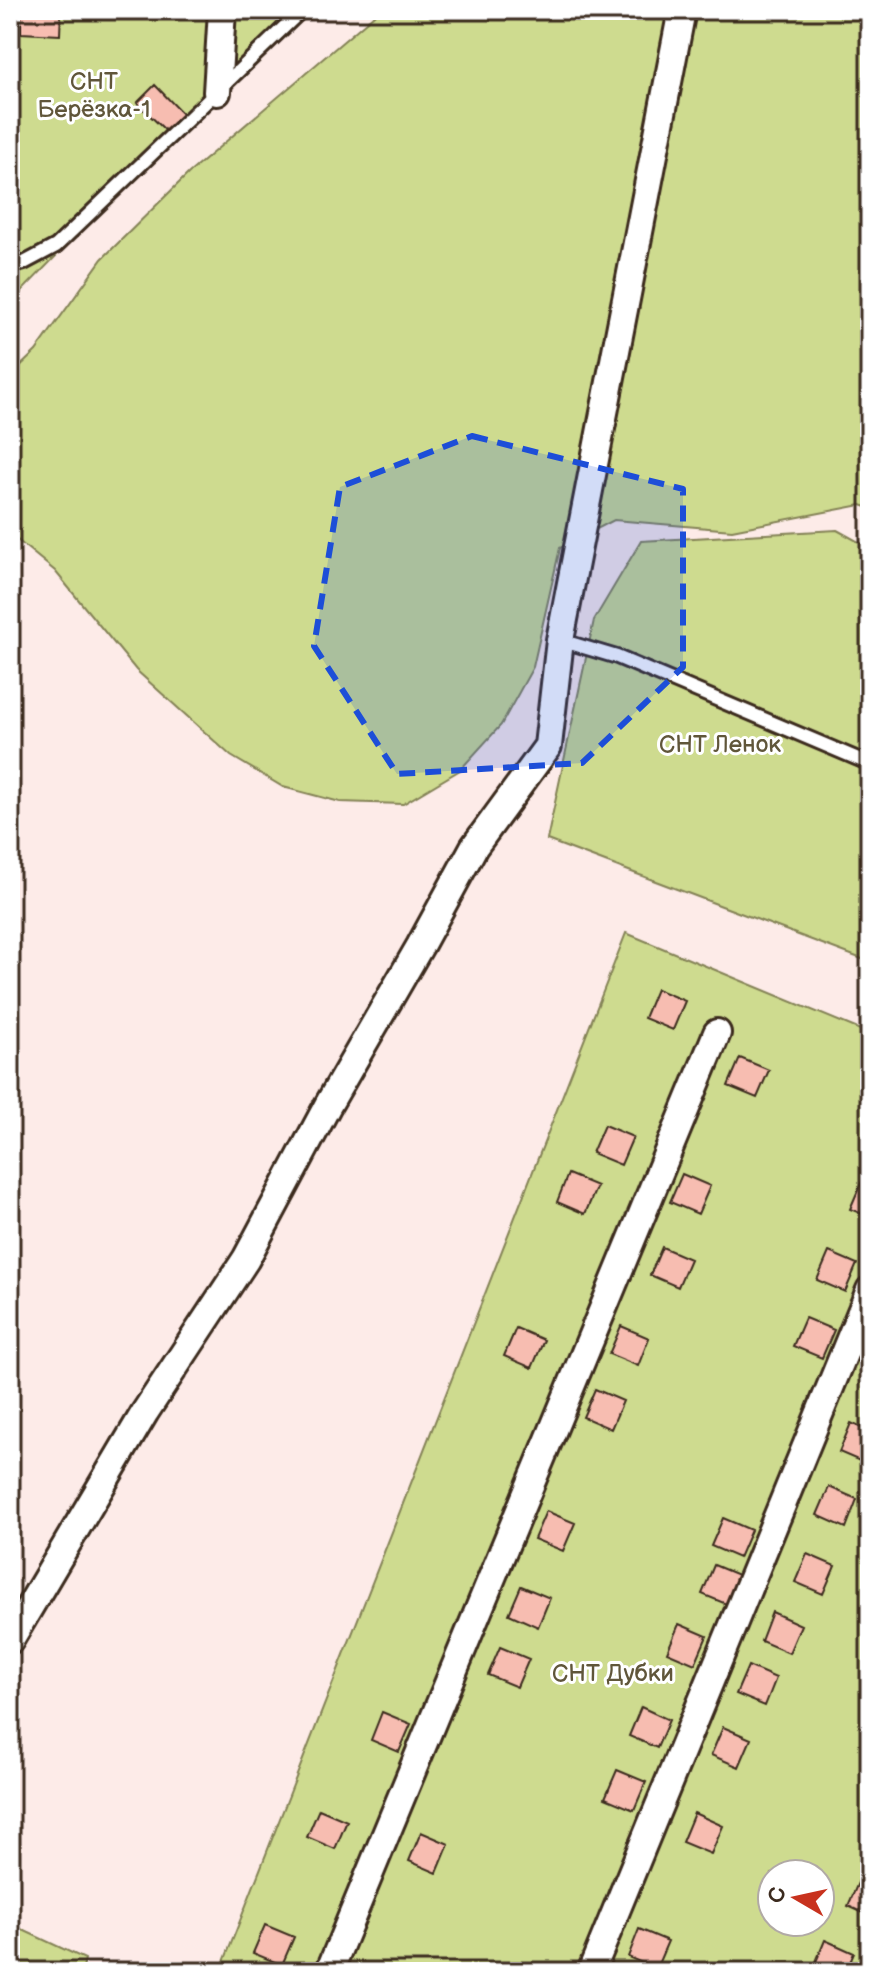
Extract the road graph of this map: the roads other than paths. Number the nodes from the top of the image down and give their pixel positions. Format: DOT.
graph roads {
  1 [pos="222,10"];
  2 [pos="302,10"];
  3 [pos="682,10"];
  4 [pos="217,92"];
  5 [pos="10,267"];
  6 [pos="560,640"];
  7 [pos="870,764"];
  8 [pos="717,1033"];
  9 [pos="870,1290"];
  10 [pos="10,1640"];
  11 [pos="329,1972"];
  12 [pos="591,1972"];
  1 -- 4 [label="street"];
  2 -- 4 [label="lane"];
  3 -- 6 [label="street"];
  4 -- 5 [label="lane"];
  6 -- 7 [label="lane"];
  6 -- 10 [label="street"];
  8 -- 11 [label="street"];
  9 -- 12 [label="street"];
}
